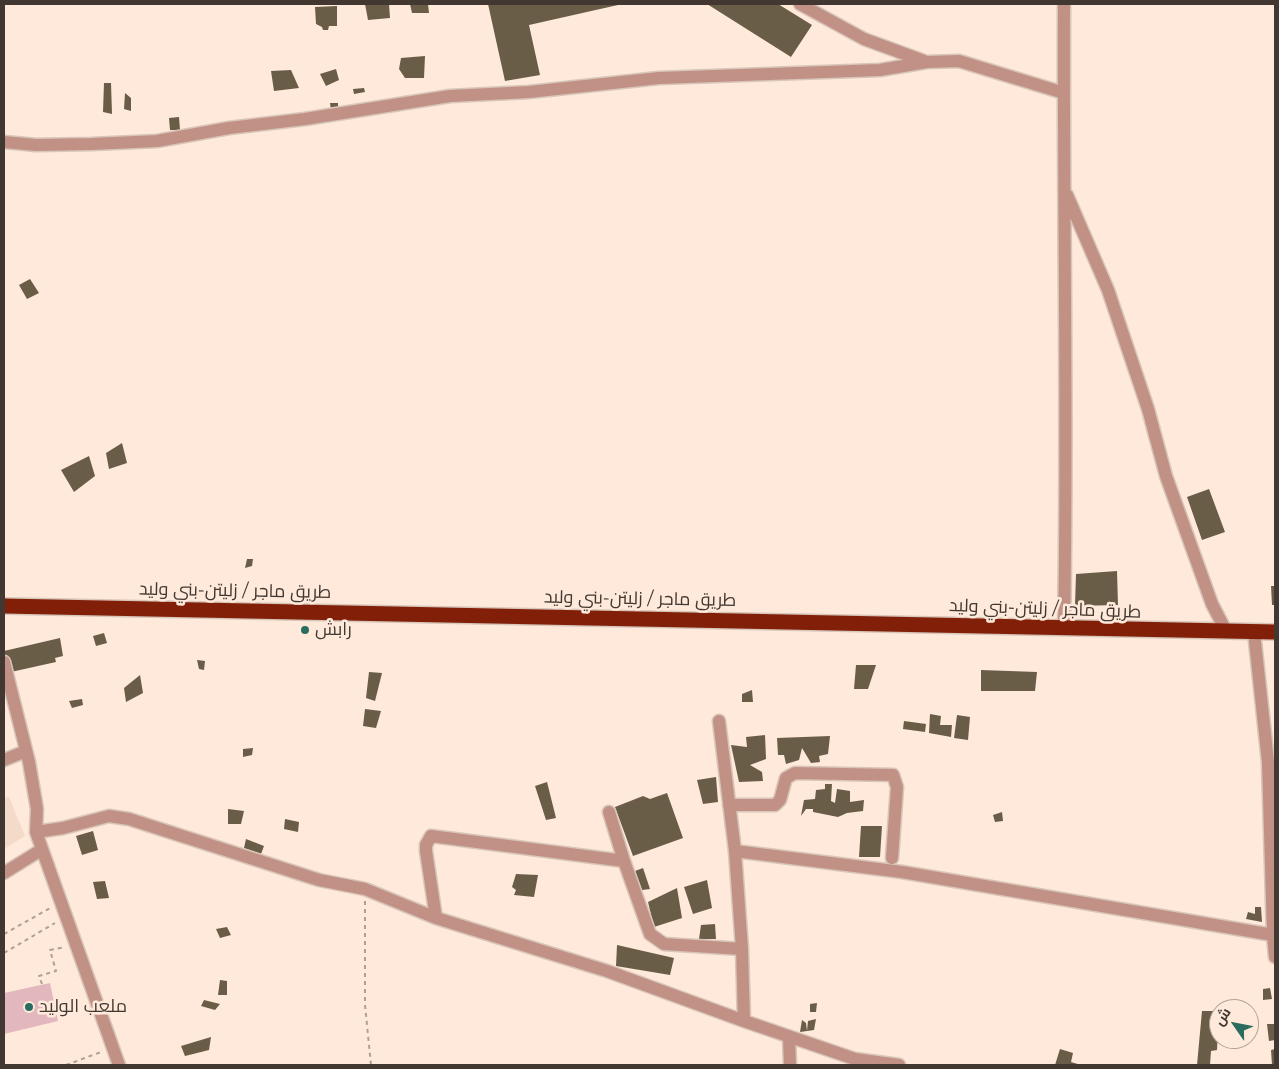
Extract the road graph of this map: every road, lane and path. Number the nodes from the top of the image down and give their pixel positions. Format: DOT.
graph roads {
  1 [pos="800,4"];
  2 [pos="1064,4"];
  3 [pos="927,62"];
  4 [pos="1064,92"];
  5 [pos="4,142"];
  6 [pos="1064,190"];
  7 [pos="4,606"];
  8 [pos="1064,628"];
  9 [pos="1226,632"];
  10 [pos="1254,632"];
  11 [pos="1275,632"];
  12 [pos="4,662"];
  13 [pos="719,721"];
  14 [pos="26,751"];
  15 [pos="4,760"];
  16 [pos="728,805"];
  17 [pos="610,812"];
  18 [pos="36,832"];
  19 [pos="41,850"];
  20 [pos="735,851"];
  21 [pos="892,858"];
  22 [pos="624,861"];
  23 [pos="4,873"];
  24 [pos="365,890"];
  25 [pos="59,903"];
  26 [pos="65,917"];
  27 [pos="436,918"];
  28 [pos="4,934"];
  29 [pos="1274,936"];
  30 [pos="75,946"];
  31 [pos="742,949"];
  32 [pos="4,953"];
  33 [pos="1275,957"];
  34 [pos="42,984"];
  35 [pos="744,1021"];
  36 [pos="788,1037"];
  37 [pos="113,1047"];
  38 [pos="855,1062"];
  39 [pos="66,1065"];
  40 [pos="119,1065"];
  41 [pos="371,1065"];
  42 [pos="790,1065"];
  43 [pos="899,1065"];
  1 -- 3 [label="street"];
  2 -- 4 [label="street"];
  3 -- 4 [label="street"];
  3 -- 5 [label="street"];
  4 -- 6 [label="street"];
  6 -- 8 [label="street"];
  6 -- 9 [label="street"];
  7 -- 8 [label="highway, طريق ماجر / زليتن-بني وليد"];
  8 -- 9 [label="highway, طريق ماجر / زليتن-بني وليد"];
  9 -- 10 [label="highway, طريق ماجر / زليتن-بني وليد"];
  10 -- 11 [label="highway, طريق ماجر / زليتن-بني وليد"];
  10 -- 29 [label="street"];
  12 -- 14 [label="street"];
  13 -- 16 [label="street"];
  14 -- 15 [label="street"];
  14 -- 18 [label="street"];
  16 -- 20 [label="street"];
  16 -- 21 [label="street"];
  17 -- 22 [label="street"];
  18 -- 19 [label="street"];
  18 -- 24 [label="street"];
  19 -- 23 [label="street"];
  19 -- 25 [label="street"];
  20 -- 29 [label="street"];
  20 -- 31 [label="street"];
  22 -- 27 [label="street"];
  22 -- 31 [label="street"];
  24 -- 27 [label="street"];
  24 -- 41 [label="path"];
  25 -- 26 [label="street"];
  25 -- 28 [label="path"];
  26 -- 30 [label="street"];
  26 -- 32 [label="path"];
  27 -- 35 [label="street"];
  29 -- 33 [label="street"];
  30 -- 34 [label="path"];
  30 -- 37 [label="street"];
  31 -- 35 [label="street"];
  35 -- 36 [label="street"];
  36 -- 38 [label="street"];
  36 -- 42 [label="street"];
  37 -- 39 [label="path"];
  37 -- 40 [label="street"];
  38 -- 43 [label="street"];
}
